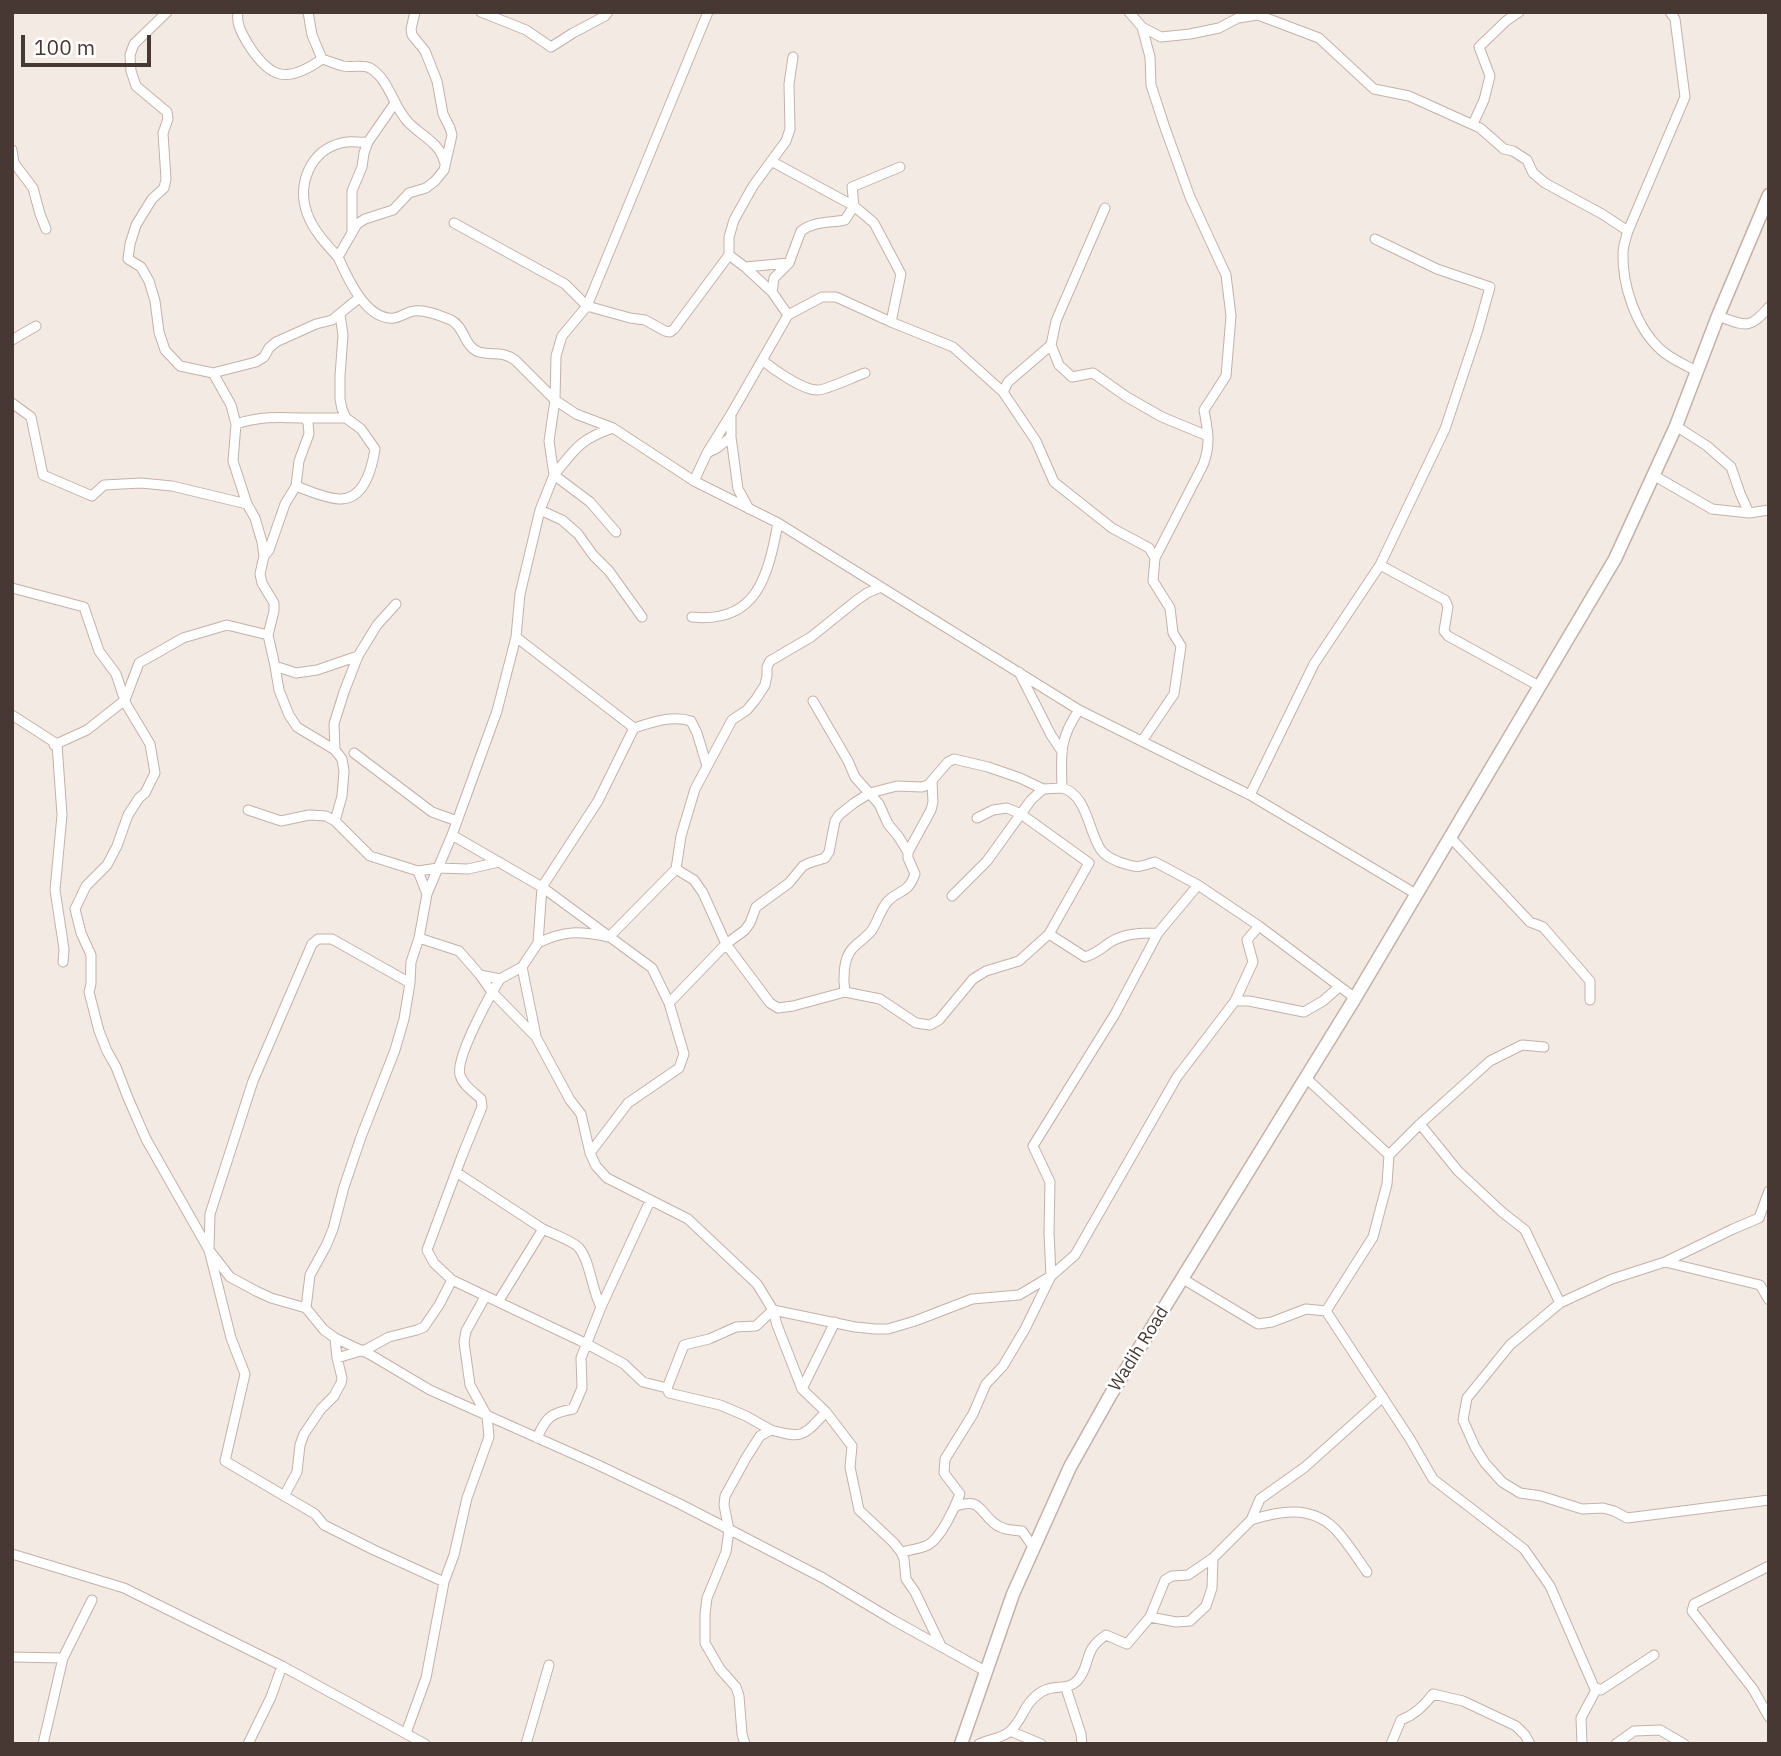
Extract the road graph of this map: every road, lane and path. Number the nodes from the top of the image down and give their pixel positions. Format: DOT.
graph roads {
  1 [pos="167,12"];
  2 [pos="239,12"];
  3 [pos="308,12"];
  4 [pos="415,12"];
  5 [pos="481,12"];
  6 [pos="608,12"];
  7 [pos="708,12"];
  8 [pos="1129,12"];
  9 [pos="1519,12"];
  10 [pos="1670,12"];
  11 [pos="1142,27"];
  12 [pos="793,57"];
  13 [pos="322,60"];
  14 [pos="395,103"];
  15 [pos="1472,124"];
  16 [pos="368,142"];
  17 [pos="12,150"];
  18 [pos="771,162"];
  19 [pos="901,167"];
  20 [pos="444,170"];
  21 [pos="852,187"];
  22 [pos="835,195"];
  23 [pos="1769,195"];
  24 [pos="854,206"];
  25 [pos="1105,208"];
  26 [pos="454,223"];
  27 [pos="46,229"];
  28 [pos="352,231"];
  29 [pos="1628,231"];
  30 [pos="1375,239"];
  31 [pos="729,255"];
  32 [pos="338,257"];
  33 [pos="789,263"];
  34 [pos="746,267"];
  35 [pos="772,292"];
  36 [pos="359,298"];
  37 [pos="587,306"];
  38 [pos="1769,307"];
  39 [pos="340,314"];
  40 [pos="788,315"];
  41 [pos="1718,316"];
  42 [pos="891,322"];
  43 [pos="36,326"];
  44 [pos="12,340"];
  45 [pos="1051,345"];
  46 [pos="762,360"];
  47 [pos="1698,372"];
  48 [pos="213,373"];
  49 [pos="865,373"];
  50 [pos="1003,392"];
  51 [pos="555,400"];
  52 [pos="12,403"];
  53 [pos="730,416"];
  54 [pos="304,418"];
  55 [pos="346,418"];
  56 [pos="323,419"];
  57 [pos="236,424"];
  58 [pos="1676,426"];
  59 [pos="613,428"];
  60 [pos="309,434"];
  61 [pos="1209,436"];
  62 [pos="731,437"];
  63 [pos="707,453"];
  64 [pos="554,475"];
  65 [pos="1653,475"];
  66 [pos="694,481"];
  67 [pos="296,486"];
  68 [pos="247,504"];
  69 [pos="749,509"];
  70 [pos="540,510"];
  71 [pos="1769,510"];
  72 [pos="1749,513"];
  73 [pos="778,523"];
  74 [pos="616,532"];
  75 [pos="264,556"];
  76 [pos="1155,558"];
  77 [pos="1380,565"];
  78 [pos="12,587"];
  79 [pos="881,587"];
  80 [pos="396,604"];
  81 [pos="642,617"];
  82 [pos="692,617"];
  83 [pos="268,635"];
  84 [pos="516,637"];
  85 [pos="358,656"];
  86 [pos="275,666"];
  87 [pos="1019,672"];
  88 [pos="1539,686"];
  89 [pos="125,700"];
  90 [pos="813,701"];
  91 [pos="1079,710"];
  92 [pos="12,715"];
  93 [pos="634,728"];
  94 [pos="1142,741"];
  95 [pos="56,744"];
  96 [pos="335,750"];
  97 [pos="1061,750"];
  98 [pos="354,752"];
  99 [pos="707,766"];
  100 [pos="932,780"];
  101 [pos="1062,788"];
  102 [pos="1043,789"];
  103 [pos="870,793"];
  104 [pos="1250,794"];
  105 [pos="248,810"];
  106 [pos="1021,814"];
  107 [pos="977,818"];
  108 [pos="335,821"];
  109 [pos="457,821"];
  110 [pos="452,835"];
  111 [pos="1451,837"];
  112 [pos="1101,851"];
  113 [pos="908,852"];
  114 [pos="499,862"];
  115 [pos="1089,863"];
  116 [pos="438,867"];
  117 [pos="676,869"];
  118 [pos="418,871"];
  119 [pos="1198,885"];
  120 [pos="542,887"];
  121 [pos="427,894"];
  122 [pos="1416,894"];
  123 [pos="953,896"];
  124 [pos="1259,926"];
  125 [pos="1158,933"];
  126 [pos="1049,934"];
  127 [pos="609,937"];
  128 [pos="419,939"];
  129 [pos="538,943"];
  130 [pos="726,944"];
  131 [pos="63,962"];
  132 [pos="522,967"];
  133 [pos="480,975"];
  134 [pos="500,979"];
  135 [pos="410,984"];
  136 [pos="1339,987"];
  137 [pos="492,992"];
  138 [pos="845,992"];
  139 [pos="1355,998"];
  140 [pos="1590,1000"];
  141 [pos="1235,1001"];
  142 [pos="669,1003"];
  143 [pos="536,1037"];
  144 [pos="1544,1048"];
  145 [pos="1306,1078"];
  146 [pos="1420,1124"];
  147 [pos="590,1153"];
  148 [pos="1389,1156"];
  149 [pos="456,1172"];
  150 [pos="1769,1191"];
  151 [pos="650,1201"];
  152 [pos="543,1229"];
  153 [pos="208,1250"];
  154 [pos="1665,1262"];
  155 [pos="1051,1276"];
  156 [pos="1182,1279"];
  157 [pos="452,1280"];
  158 [pos="485,1297"];
  159 [pos="1769,1300"];
  160 [pos="498,1302"];
  161 [pos="1560,1303"];
  162 [pos="601,1307"];
  163 [pos="306,1308"];
  164 [pos="773,1310"];
  165 [pos="1326,1311"];
  166 [pos="835,1322"];
  167 [pos="335,1338"];
  168 [pos="587,1343"];
  169 [pos="359,1350"];
  170 [pos="337,1358"];
  171 [pos="667,1388"];
  172 [pos="802,1389"];
  173 [pos="1383,1397"];
  174 [pos="826,1412"];
  175 [pos="487,1416"];
  176 [pos="771,1430"];
  177 [pos="537,1438"];
  178 [pos="284,1496"];
  179 [pos="1769,1500"];
  180 [pos="956,1506"];
  181 [pos="1251,1520"];
  182 [pos="729,1530"];
  183 [pos="1034,1548"];
  184 [pos="901,1552"];
  185 [pos="12,1553"];
  186 [pos="1213,1558"];
  187 [pos="1769,1566"];
  188 [pos="1367,1572"];
  189 [pos="444,1583"];
  190 [pos="92,1600"];
  191 [pos="1150,1617"];
  192 [pos="941,1646"];
  193 [pos="1654,1656"];
  194 [pos="12,1657"];
  195 [pos="63,1658"];
  196 [pos="549,1665"];
  197 [pos="282,1666"];
  198 [pos="987,1672"];
  199 [pos="1066,1688"];
  200 [pos="1597,1688"];
  201 [pos="1769,1717"];
  202 [pos="1010,1731"];
  203 [pos="406,1733"];
  204 [pos="43,1744"];
  205 [pos="248,1744"];
  206 [pos="425,1744"];
  207 [pos="526,1744"];
  208 [pos="745,1744"];
  209 [pos="961,1744"];
  210 [pos="979,1744"];
  211 [pos="1041,1744"];
  212 [pos="1082,1744"];
  213 [pos="1391,1744"];
  214 [pos="1530,1744"];
  215 [pos="1582,1744"];
  216 [pos="1616,1744"];
  217 [pos="1684,1744"];
  1 -- 48 [label="street"];
  2 -- 13 [label="street"];
  3 -- 13 [label="street"];
  4 -- 20 [label="street"];
  5 -- 6 [label="street"];
  7 -- 37 [label="street"];
  8 -- 11 [label="street"];
  9 -- 15 [label="street"];
  10 -- 29 [label="street"];
  11 -- 15 [label="street"];
  11 -- 61 [label="street"];
  12 -- 18 [label="street"];
  13 -- 14 [label="street"];
  14 -- 16 [label="street"];
  14 -- 20 [label="street"];
  15 -- 29 [label="street"];
  16 -- 28 [label="street"];
  16 -- 32 [label="street"];
  17 -- 27 [label="street"];
  18 -- 22 [label="street"];
  18 -- 31 [label="street"];
  19 -- 21 [label="street"];
  20 -- 28 [label="street"];
  21 -- 22 [label="street"];
  21 -- 24 [label="street"];
  22 -- 24 [label="street"];
  23 -- 41 [label="street, Wadih Road"];
  24 -- 33 [label="street"];
  24 -- 42 [label="street"];
  25 -- 45 [label="street"];
  26 -- 37 [label="street"];
  28 -- 32 [label="street"];
  29 -- 47 [label="street"];
  30 -- 77 [label="street"];
  31 -- 34 [label="street"];
  31 -- 37 [label="street"];
  32 -- 36 [label="street"];
  33 -- 34 [label="street"];
  33 -- 35 [label="street"];
  34 -- 35 [label="street"];
  35 -- 40 [label="street"];
  36 -- 39 [label="street"];
  36 -- 51 [label="street"];
  37 -- 51 [label="street"];
  38 -- 41 [label="street"];
  39 -- 48 [label="street"];
  39 -- 55 [label="street"];
  40 -- 42 [label="street"];
  40 -- 46 [label="street"];
  41 -- 47 [label="street, Wadih Road"];
  42 -- 50 [label="street"];
  43 -- 44 [label="street"];
  45 -- 50 [label="street"];
  45 -- 61 [label="street"];
  46 -- 49 [label="street"];
  46 -- 53 [label="street"];
  47 -- 58 [label="street, Wadih Road"];
  48 -- 57 [label="street"];
  50 -- 76 [label="street"];
  51 -- 59 [label="street"];
  51 -- 64 [label="street"];
  52 -- 68 [label="street"];
  53 -- 62 [label="street"];
  53 -- 63 [label="street"];
  54 -- 56 [label="street"];
  54 -- 57 [label="street"];
  54 -- 60 [label="street"];
  55 -- 56 [label="street"];
  55 -- 67 [label="street"];
  56 -- 60 [label="street"];
  57 -- 68 [label="street"];
  58 -- 65 [label="street, Wadih Road"];
  58 -- 72 [label="street"];
  59 -- 64 [label="street"];
  59 -- 66 [label="street"];
  60 -- 67 [label="street"];
  61 -- 76 [label="street"];
  62 -- 63 [label="street"];
  62 -- 69 [label="street"];
  63 -- 66 [label="street"];
  64 -- 70 [label="street"];
  64 -- 74 [label="street"];
  65 -- 72 [label="street"];
  65 -- 88 [label="street, Wadih Road"];
  66 -- 69 [label="street"];
  67 -- 75 [label="street"];
  68 -- 75 [label="street"];
  69 -- 73 [label="street"];
  70 -- 81 [label="street"];
  70 -- 84 [label="street"];
  71 -- 72 [label="street"];
  73 -- 79 [label="street"];
  73 -- 82 [label="street"];
  75 -- 83 [label="street"];
  76 -- 94 [label="street"];
  77 -- 88 [label="street"];
  77 -- 104 [label="street"];
  78 -- 89 [label="street"];
  79 -- 87 [label="street"];
  79 -- 99 [label="street"];
  80 -- 85 [label="street"];
  83 -- 86 [label="street"];
  83 -- 89 [label="street"];
  84 -- 93 [label="street"];
  84 -- 109 [label="street"];
  85 -- 86 [label="street"];
  85 -- 96 [label="street"];
  86 -- 96 [label="street"];
  87 -- 91 [label="street"];
  87 -- 97 [label="street"];
  88 -- 111 [label="street, Wadih Road"];
  89 -- 95 [label="street"];
  89 -- 153 [label="street"];
  90 -- 103 [label="street"];
  91 -- 94 [label="street"];
  91 -- 97 [label="street"];
  92 -- 95 [label="street"];
  93 -- 99 [label="street"];
  93 -- 120 [label="street"];
  94 -- 104 [label="street"];
  95 -- 131 [label="street"];
  96 -- 108 [label="street"];
  97 -- 101 [label="street"];
  98 -- 109 [label="street"];
  99 -- 117 [label="street"];
  100 -- 102 [label="street"];
  100 -- 103 [label="street"];
  100 -- 113 [label="street"];
  101 -- 102 [label="street"];
  101 -- 112 [label="street"];
  102 -- 106 [label="street"];
  103 -- 113 [label="street"];
  103 -- 130 [label="street"];
  104 -- 122 [label="street"];
  105 -- 108 [label="street"];
  106 -- 107 [label="street"];
  106 -- 115 [label="street"];
  106 -- 123 [label="street"];
  108 -- 118 [label="street"];
  109 -- 110 [label="street"];
  110 -- 114 [label="street"];
  110 -- 116 [label="street"];
  111 -- 122 [label="street, Wadih Road"];
  111 -- 140 [label="street"];
  112 -- 115 [label="street"];
  112 -- 119 [label="street"];
  113 -- 138 [label="street"];
  114 -- 116 [label="street"];
  114 -- 120 [label="street"];
  115 -- 126 [label="street"];
  116 -- 118 [label="street"];
  116 -- 121 [label="street"];
  117 -- 127 [label="street"];
  117 -- 130 [label="street"];
  118 -- 121 [label="street"];
  119 -- 124 [label="street"];
  119 -- 125 [label="street"];
  120 -- 127 [label="street"];
  120 -- 129 [label="street"];
  121 -- 128 [label="street"];
  122 -- 139 [label="street, Wadih Road"];
  124 -- 136 [label="street"];
  124 -- 141 [label="street"];
  125 -- 126 [label="street"];
  125 -- 155 [label="street"];
  126 -- 138 [label="street"];
  127 -- 129 [label="street"];
  127 -- 142 [label="street"];
  128 -- 133 [label="street"];
  128 -- 135 [label="street"];
  129 -- 132 [label="street"];
  130 -- 138 [label="street"];
  130 -- 142 [label="street"];
  132 -- 134 [label="street"];
  132 -- 143 [label="street"];
  133 -- 134 [label="street"];
  133 -- 137 [label="street"];
  134 -- 137 [label="street"];
  135 -- 153 [label="street"];
  135 -- 163 [label="street"];
  136 -- 139 [label="street"];
  136 -- 141 [label="street"];
  137 -- 143 [label="street"];
  137 -- 149 [label="street"];
  139 -- 145 [label="street, Wadih Road"];
  141 -- 155 [label="street"];
  142 -- 147 [label="street"];
  143 -- 147 [label="street"];
  144 -- 146 [label="street"];
  145 -- 148 [label="street"];
  145 -- 156 [label="street, Wadih Road"];
  146 -- 148 [label="street"];
  146 -- 161 [label="street"];
  147 -- 151 [label="street"];
  148 -- 165 [label="street"];
  149 -- 152 [label="street"];
  149 -- 157 [label="street"];
  150 -- 154 [label="street"];
  151 -- 162 [label="street"];
  151 -- 164 [label="street"];
  152 -- 160 [label="street"];
  152 -- 162 [label="street"];
  153 -- 163 [label="street"];
  153 -- 178 [label="street"];
  154 -- 159 [label="street"];
  154 -- 161 [label="street"];
  155 -- 166 [label="street"];
  155 -- 180 [label="street"];
  156 -- 165 [label="street"];
  156 -- 183 [label="street, Wadih Road"];
  157 -- 158 [label="street"];
  157 -- 169 [label="street"];
  158 -- 160 [label="street"];
  158 -- 175 [label="street"];
  160 -- 168 [label="street"];
  161 -- 179 [label="street"];
  162 -- 168 [label="street"];
  163 -- 167 [label="street"];
  164 -- 166 [label="street"];
  164 -- 171 [label="street"];
  164 -- 172 [label="street"];
  165 -- 173 [label="street"];
  166 -- 172 [label="street"];
  167 -- 169 [label="street"];
  167 -- 170 [label="street"];
  168 -- 171 [label="street"];
  168 -- 177 [label="street"];
  169 -- 170 [label="street"];
  169 -- 175 [label="street"];
  170 -- 178 [label="street"];
  171 -- 176 [label="street"];
  172 -- 174 [label="street"];
  173 -- 181 [label="street"];
  173 -- 200 [label="street"];
  174 -- 176 [label="street"];
  174 -- 184 [label="street"];
  175 -- 177 [label="street"];
  175 -- 189 [label="street"];
  176 -- 182 [label="street"];
  177 -- 182 [label="street"];
  178 -- 189 [label="street"];
  180 -- 183 [label="street"];
  180 -- 184 [label="street"];
  181 -- 186 [label="street"];
  181 -- 188 [label="street"];
  182 -- 192 [label="street"];
  182 -- 208 [label="street"];
  183 -- 198 [label="street, Wadih Road"];
  184 -- 192 [label="street"];
  185 -- 197 [label="street"];
  186 -- 191 [label="street"];
  186 -- 191 [label="street"];
  187 -- 201 [label="street"];
  189 -- 203 [label="street"];
  190 -- 195 [label="street"];
  191 -- 199 [label="street"];
  192 -- 198 [label="street"];
  193 -- 200 [label="street"];
  194 -- 195 [label="street"];
  195 -- 204 [label="street"];
  196 -- 207 [label="street"];
  197 -- 203 [label="street"];
  197 -- 205 [label="street"];
  198 -- 209 [label="street, Wadih Road"];
  199 -- 202 [label="street"];
  199 -- 212 [label="street"];
  200 -- 215 [label="street"];
  202 -- 210 [label="street"];
  202 -- 211 [label="street"];
  203 -- 206 [label="street"];
  213 -- 214 [label="street"];
  216 -- 217 [label="street"];
}
